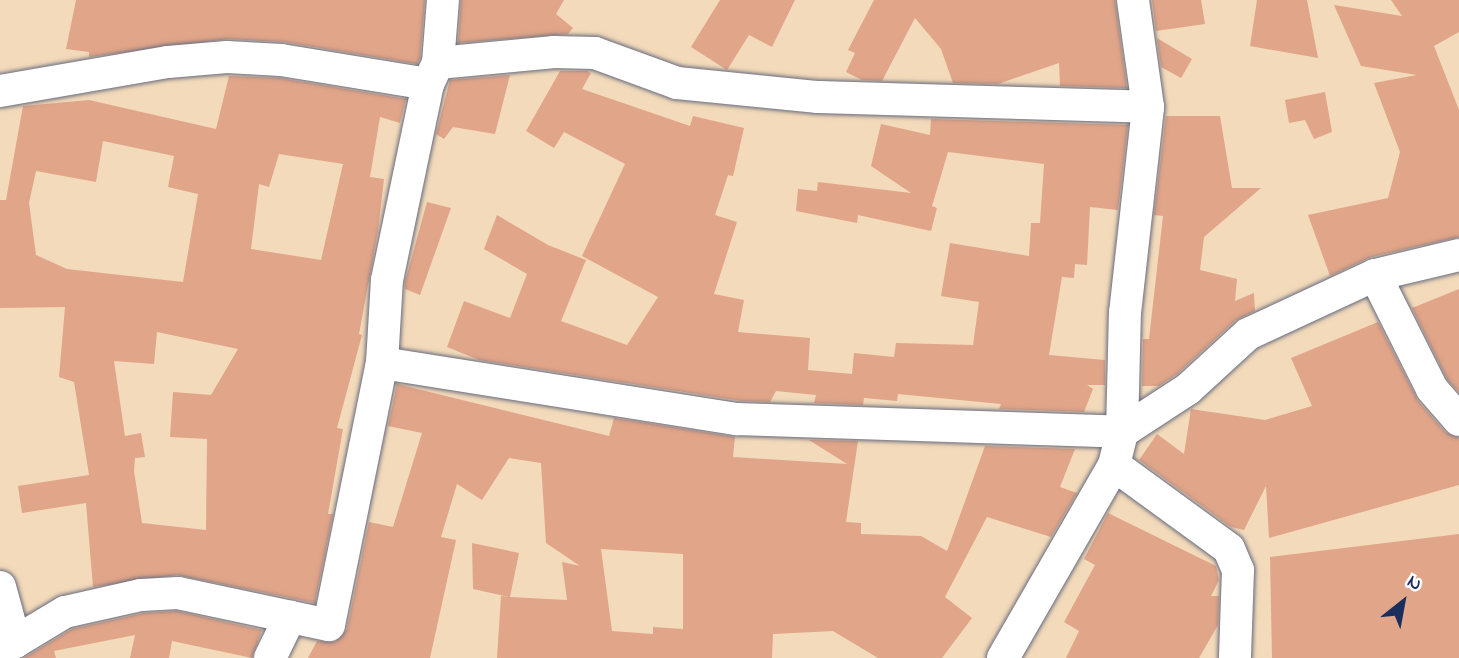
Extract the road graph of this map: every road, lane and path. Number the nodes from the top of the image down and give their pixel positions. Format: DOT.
graph roads {
  1 [pos="443,0"];
  2 [pos="1133,0"];
  3 [pos="433,73"];
  4 [pos="0,91"];
  5 [pos="1148,107"];
  6 [pos="1459,255"];
  7 [pos="1375,275"];
  8 [pos="383,363"];
  9 [pos="1459,420"];
  10 [pos="1122,432"];
  11 [pos="1114,465"];
  12 [pos="0,587"];
  13 [pos="290,617"];
  14 [pos="8,644"];
  15 [pos="270,658"];
  16 [pos="1003,658"];
  17 [pos="1236,658"];
  1 -- 3 [label="street"];
  2 -- 5 [label="street"];
  3 -- 4 [label="street"];
  3 -- 5 [label="street"];
  3 -- 8 [label="street"];
  5 -- 10 [label="street"];
  6 -- 7 [label="street"];
  7 -- 9 [label="street"];
  7 -- 10 [label="street"];
  8 -- 10 [label="street"];
  8 -- 13 [label="street"];
  10 -- 11 [label="street"];
  11 -- 16 [label="street"];
  11 -- 17 [label="street"];
  12 -- 14 [label="street"];
  13 -- 14 [label="street"];
  13 -- 15 [label="street"];
}
